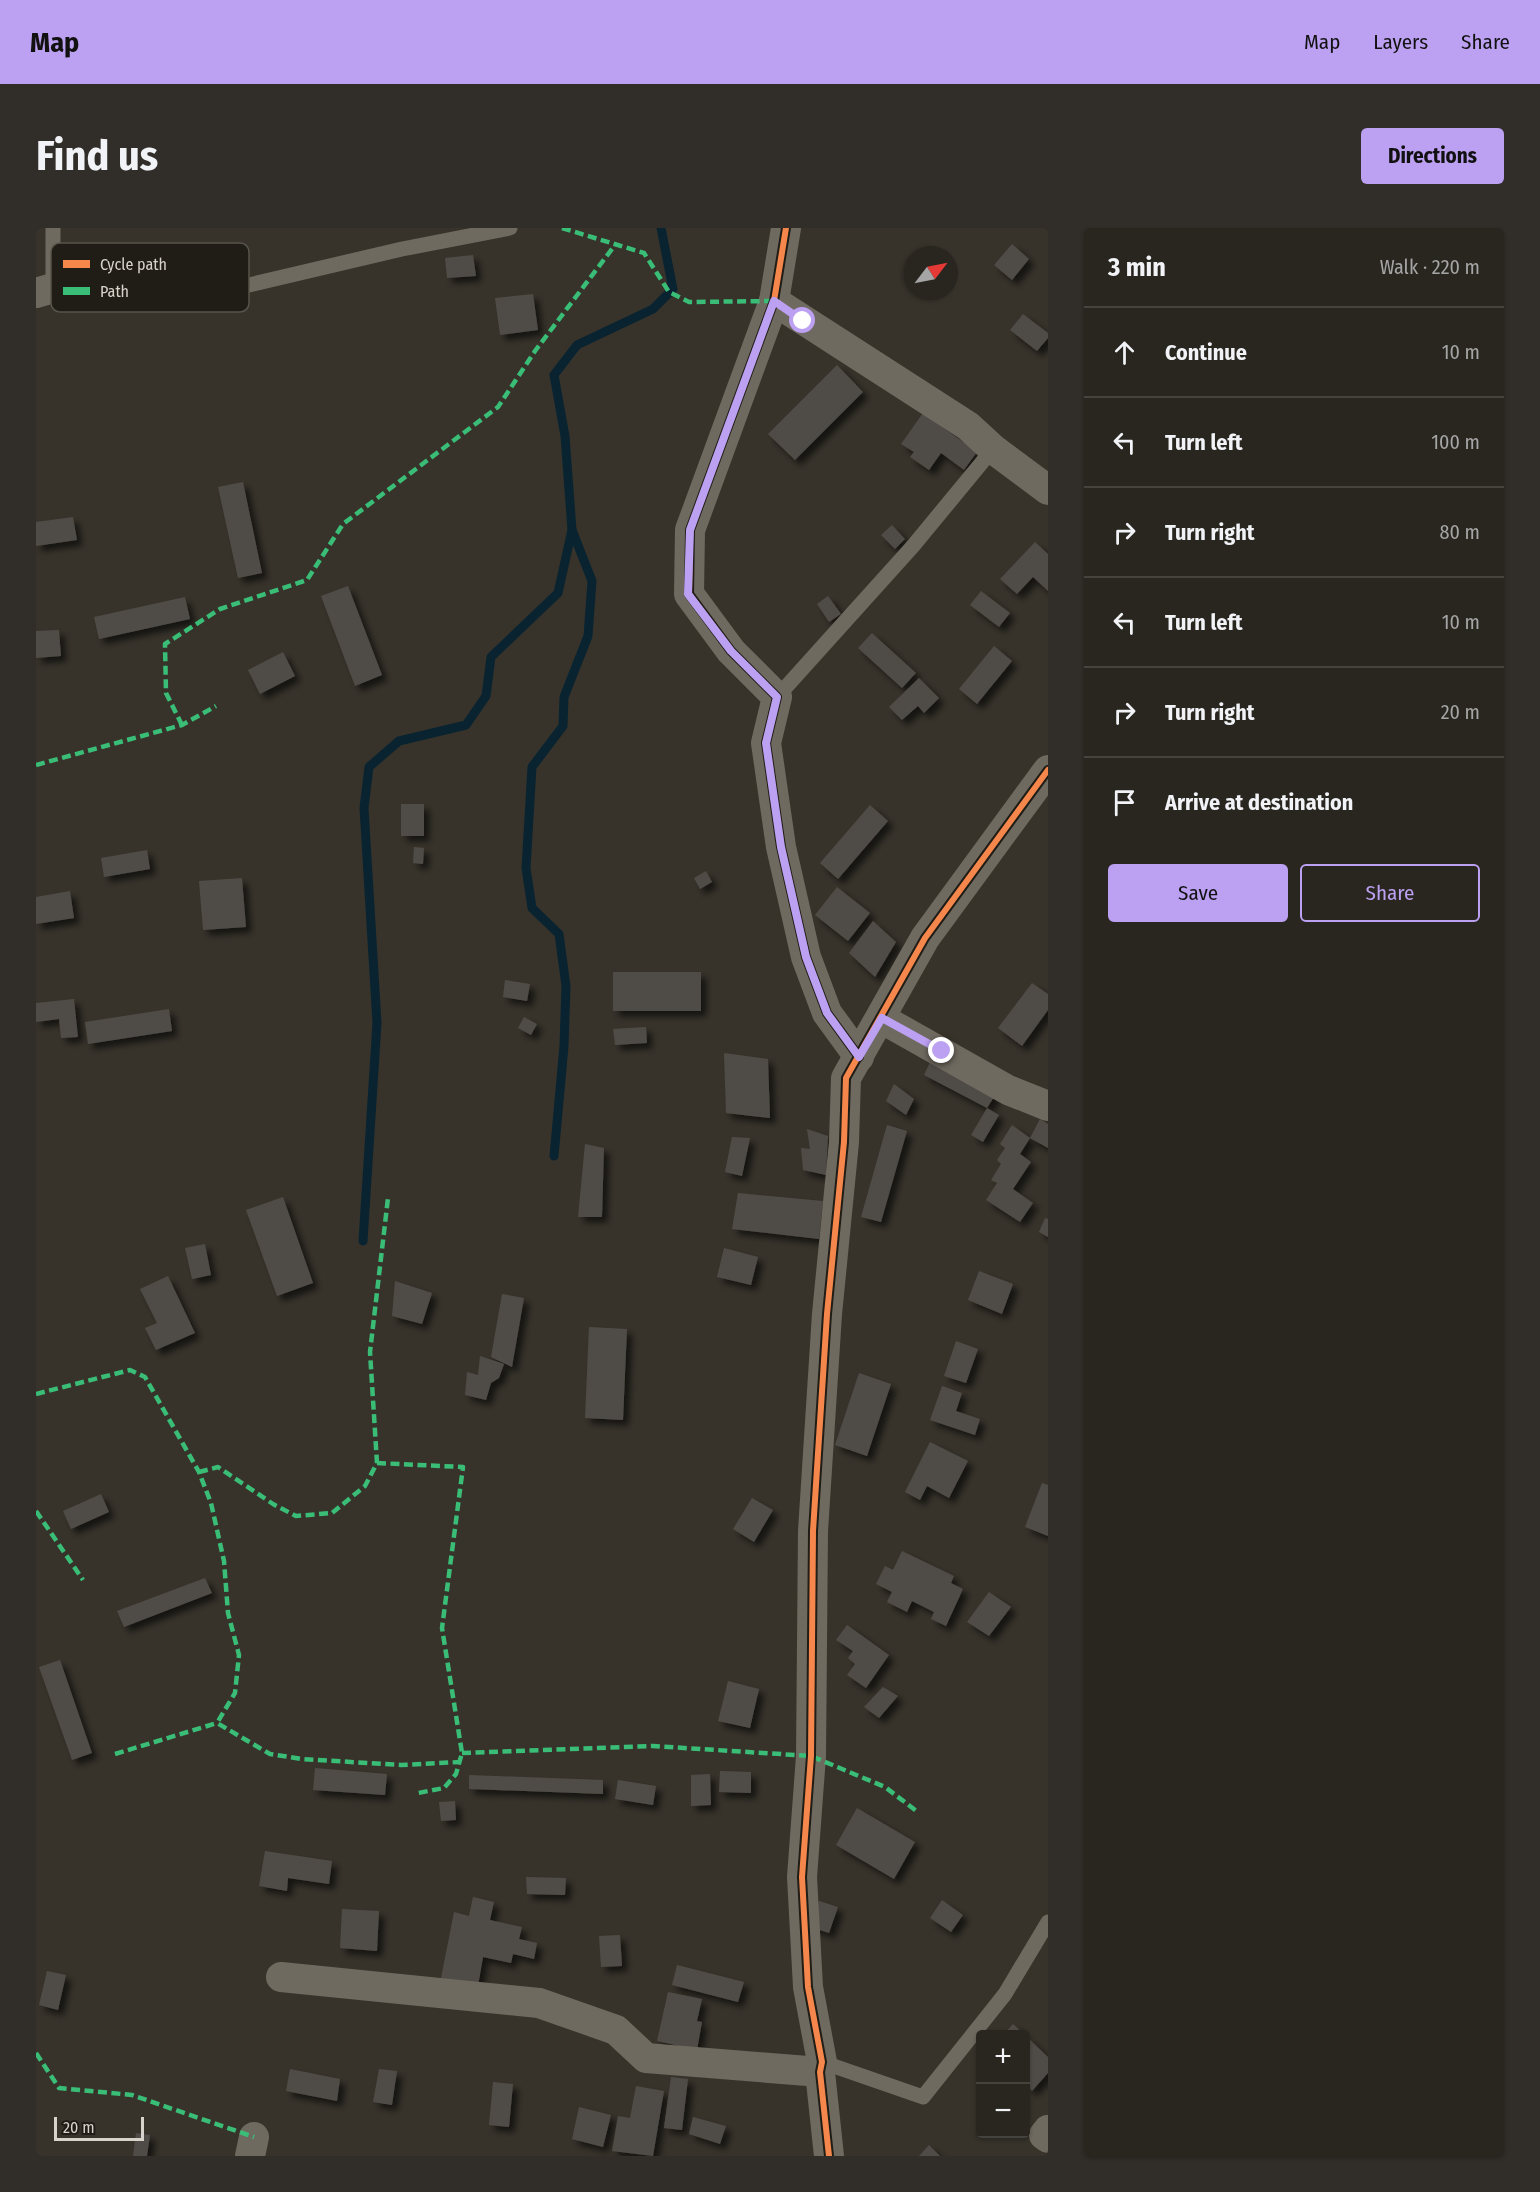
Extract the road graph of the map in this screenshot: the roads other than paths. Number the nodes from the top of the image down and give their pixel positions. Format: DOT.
graph roads {
  1 [pos="52,228"];
  2 [pos="510,228"];
  3 [pos="786,228"];
  4 [pos="249,285"];
  5 [pos="45,291"];
  6 [pos="774,301"];
  7 [pos="993,449"];
  8 [pos="1048,490"];
  9 [pos="777,697"];
  10 [pos="1048,770"];
  11 [pos="882,1018"];
  12 [pos="859,1057"];
  13 [pos="1048,1106"];
  14 [pos="1048,1922"];
  15 [pos="281,1977"];
  16 [pos="821,2067"];
  17 [pos="1048,2130"];
  18 [pos="1048,2138"];
  19 [pos="829,2156"];
  1 -- 5 [label="lane"];
  2 -- 4 [label="lane"];
  3 -- 6 [label="street"];
  6 -- 7 [label="street"];
  6 -- 9 [label="street"];
  7 -- 8 [label="street"];
  7 -- 9 [label="lane"];
  9 -- 12 [label="street"];
  10 -- 11 [label="street"];
  11 -- 12 [label="street"];
  11 -- 13 [label="street"];
  12 -- 16 [label="street"];
  14 -- 16 [label="lane"];
  15 -- 16 [label="street"];
  16 -- 19 [label="street"];
  17 -- 18 [label="street"];
}
